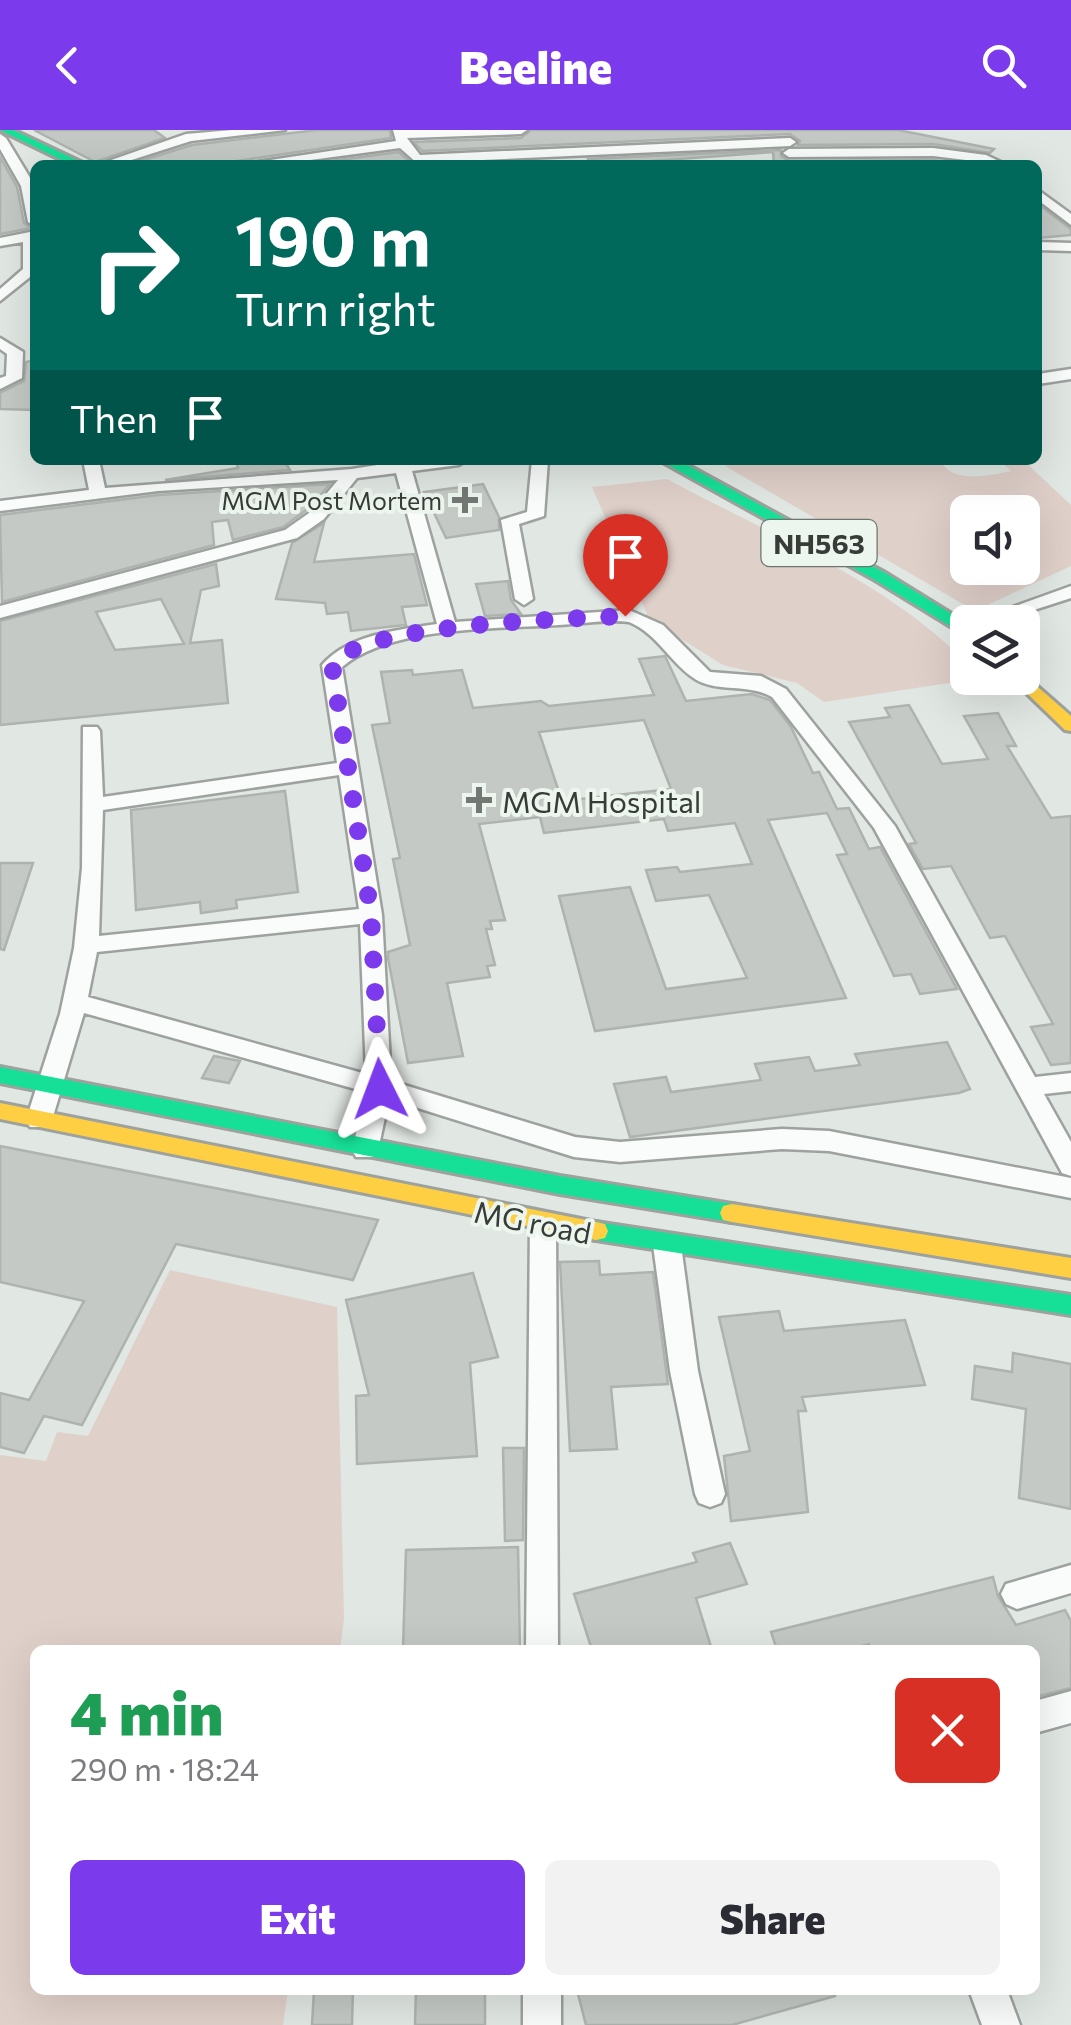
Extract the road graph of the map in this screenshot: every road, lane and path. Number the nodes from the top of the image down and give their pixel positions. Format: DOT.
graph roads {
  1 [pos="4,130"];
  2 [pos="280,130"];
  3 [pos="522,130"];
  4 [pos="570,130"];
  5 [pos="856,130"];
  6 [pos="401,136"];
  7 [pos="0,138"];
  8 [pos="790,148"];
  9 [pos="896,148"];
  10 [pos="576,155"];
  11 [pos="70,160"];
  12 [pos="119,160"];
  13 [pos="271,160"];
  14 [pos="840,160"];
  15 [pos="864,160"];
  16 [pos="905,160"];
  17 [pos="989,160"];
  18 [pos="1042,197"];
  19 [pos="30,204"];
  20 [pos="1071,220"];
  21 [pos="30,232"];
  22 [pos="0,242"];
  23 [pos="1042,246"];
  24 [pos="1071,247"];
  25 [pos="30,270"];
  26 [pos="0,297"];
  27 [pos="7,348"];
  28 [pos="1064,375"];
  29 [pos="0,384"];
  30 [pos="1071,390"];
  31 [pos="93,465"];
  32 [pos="192,465"];
  33 [pos="412,465"];
  34 [pos="540,465"];
  35 [pos="676,465"];
  36 [pos="402,466"];
  37 [pos="310,468"];
  38 [pos="352,474"];
  39 [pos="197,484"];
  40 [pos="98,494"];
  41 [pos="0,506"];
  42 [pos="1071,592"];
  43 [pos="524,599"];
  44 [pos="1033,605"];
  45 [pos="0,612"];
  46 [pos="950,616"];
  47 [pos="447,627"];
  48 [pos="1038,695"];
  49 [pos="1071,726"];
  50 [pos="90,731"];
  51 [pos="349,767"];
  52 [pos="92,805"];
  53 [pos="371,914"];
  54 [pos="87,945"];
  55 [pos="75,1002"];
  56 [pos="0,1076"];
  57 [pos="1071,1082"];
  58 [pos="51,1085"];
  59 [pos="1026,1088"];
  60 [pos="380,1089"];
  61 [pos="0,1111"];
  62 [pos="39,1120"];
  63 [pos="365,1150"];
  64 [pos="1071,1166"];
  65 [pos="1071,1188"];
  66 [pos="544,1223"];
  67 [pos="667,1245"];
  68 [pos="1071,1268"];
  69 [pos="1071,1305"];
  70 [pos="710,1494"];
  71 [pos="1071,1579"];
  72 [pos="1017,1594"];
  73 [pos="542,1645"];
  74 [pos="1071,1707"];
  75 [pos="1040,1716"];
  76 [pos="542,1995"];
  77 [pos="990,1995"];
  78 [pos="542,2025"];
  79 [pos="1001,2025"];
  1 -- 11 [label="main road"];
  2 -- 12 [label="street"];
  3 -- 6 [label="street"];
  4 -- 10 [label="street"];
  5 -- 15 [label="street"];
  6 -- 10 [label="street"];
  6 -- 13 [label="street"];
  7 -- 19 [label="street"];
  8 -- 10 [label="street"];
  8 -- 14 [label="street"];
  9 -- 15 [label="street"];
  9 -- 16 [label="street"];
  9 -- 17 [label="street"];
  14 -- 15 [label="street"];
  18 -- 20 [label="street"];
  21 -- 22 [label="street"];
  23 -- 24 [label="street"];
  25 -- 26 [label="street"];
  27 -- 29 [label="street"];
  28 -- 30 [label="street"];
  31 -- 40 [label="street"];
  32 -- 39 [label="street"];
  33 -- 36 [label="street"];
  34 -- 43 [label="street"];
  35 -- 46 [label="main road, NH563"];
  36 -- 38 [label="street"];
  36 -- 47 [label="street"];
  37 -- 38 [label="street"];
  37 -- 39 [label="street"];
  38 -- 45 [label="street"];
  39 -- 40 [label="street"];
  40 -- 41 [label="street"];
  42 -- 44 [label="street"];
  47 -- 51 [label="street"];
  47 -- 59 [label="street"];
  48 -- 49 [label="main road"];
  50 -- 52 [label="street"];
  51 -- 52 [label="street"];
  51 -- 53 [label="street"];
  52 -- 54 [label="street"];
  53 -- 54 [label="street"];
  53 -- 60 [label="street"];
  54 -- 55 [label="street"];
  55 -- 58 [label="street"];
  55 -- 60 [label="street"];
  56 -- 58 [label="main road, MG road"];
  57 -- 59 [label="street"];
  58 -- 62 [label="street"];
  58 -- 63 [label="main road, MG road"];
  59 -- 64 [label="street"];
  60 -- 63 [label="street"];
  60 -- 65 [label="street"];
  61 -- 62 [label="main road, MG road"];
  62 -- 66 [label="main road, MG road"];
  63 -- 68 [label="main road, MG road"];
  66 -- 67 [label="main road, MG road"];
  66 -- 73 [label="street"];
  67 -- 69 [label="main road, MG road"];
  67 -- 70 [label="street"];
  71 -- 72 [label="street"];
  74 -- 75 [label="street"];
  76 -- 78 [label="street"];
  77 -- 79 [label="street"];
}
